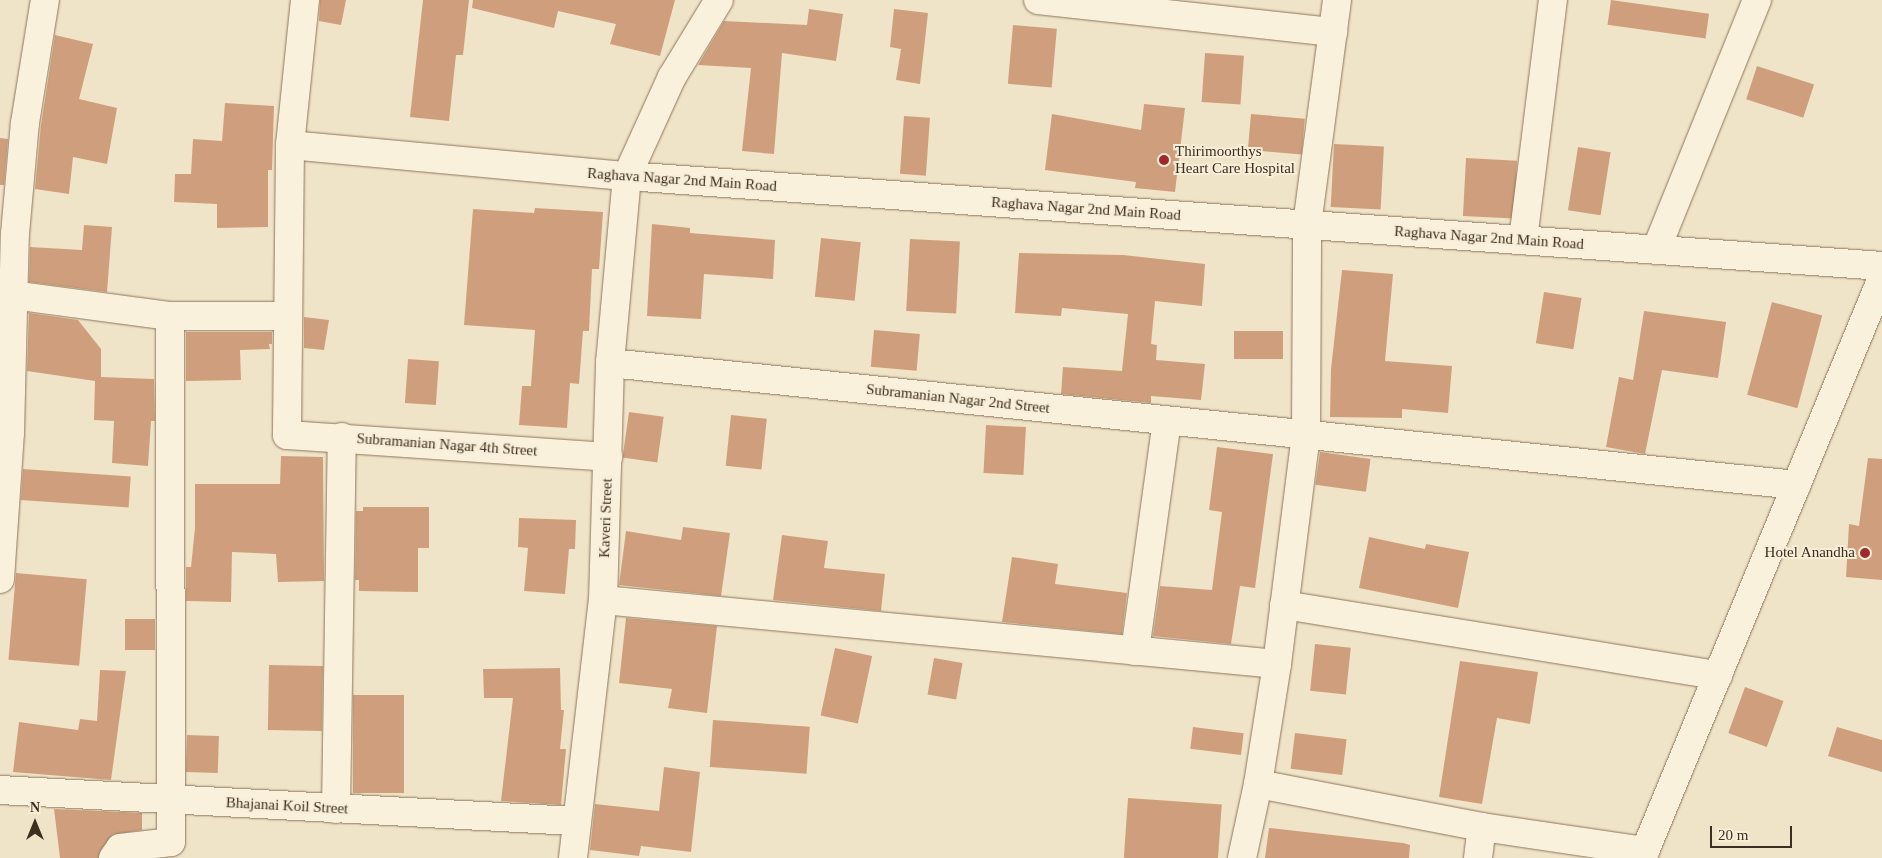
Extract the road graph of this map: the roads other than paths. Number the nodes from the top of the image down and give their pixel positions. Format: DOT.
graph roads {
  1 [pos="45,0"];
  2 [pos="305,0"];
  3 [pos="719,0"];
  4 [pos="1038,0"];
  5 [pos="1338,0"];
  6 [pos="1554,0"];
  7 [pos="1757,0"];
  8 [pos="1333,32"];
  9 [pos="290,145"];
  10 [pos="627,176"];
  11 [pos="1307,225"];
  12 [pos="1523,240"];
  13 [pos="1656,250"];
  14 [pos="1882,266"];
  15 [pos="1882,278"];
  16 [pos="12,296"];
  17 [pos="170,316"];
  18 [pos="287,316"];
  19 [pos="610,363"];
  20 [pos="1167,421"];
  21 [pos="342,436"];
  22 [pos="1306,436"];
  23 [pos="608,456"];
  24 [pos="1797,485"];
  25 [pos="0,579"];
  26 [pos="603,600"];
  27 [pos="1284,605"];
  28 [pos="1134,651"];
  29 [pos="1277,664"];
  30 [pos="1718,675"];
  31 [pos="1258,784"];
  32 [pos="0,790"];
  33 [pos="172,800"];
  34 [pos="336,809"];
  35 [pos="575,821"];
  36 [pos="1482,827"];
  37 [pos="113,858"];
  38 [pos="573,858"];
  39 [pos="1242,858"];
  40 [pos="1478,858"];
  1 -- 16 [label="street"];
  2 -- 9 [label="street"];
  3 -- 10 [label="street, Kaveri Street"];
  4 -- 8 [label="street"];
  5 -- 8 [label="street"];
  6 -- 12 [label="street"];
  7 -- 13 [label="street"];
  8 -- 11 [label="street"];
  9 -- 10 [label="street, Raghava Nagar 2nd Main Road"];
  9 -- 18 [label="street"];
  10 -- 11 [label="street, Raghava Nagar 2nd Main Road"];
  10 -- 19 [label="street, Kaveri Street"];
  11 -- 12 [label="street, Raghava Nagar 2nd Main Road"];
  11 -- 22 [label="street"];
  12 -- 13 [label="street, Raghava Nagar 2nd Main Road"];
  13 -- 14 [label="street, Raghava Nagar 2nd Main Road"];
  15 -- 24 [label="street"];
  16 -- 17 [label="street"];
  16 -- 25 [label="street"];
  17 -- 18 [label="street"];
  17 -- 33 [label="street"];
  18 -- 21 [label="street, Subramanian Nagar 4th Street"];
  19 -- 20 [label="street, Subramanian Nagar 2nd Street"];
  19 -- 23 [label="street, Kaveri Street"];
  20 -- 22 [label="street, Subramanian Nagar 2nd Street"];
  20 -- 28 [label="street"];
  21 -- 23 [label="street, Subramanian Nagar 4th Street"];
  21 -- 34 [label="street"];
  22 -- 24 [label="street, Subramanian Nagar 2nd Street"];
  22 -- 27 [label="street"];
  23 -- 26 [label="street, Kaveri Street"];
  24 -- 30 [label="street"];
  26 -- 28 [label="street"];
  26 -- 35 [label="street, Kaveri Street"];
  27 -- 29 [label="street"];
  27 -- 30 [label="street"];
  28 -- 29 [label="street"];
  29 -- 31 [label="street"];
  30 -- 36 [label="street"];
  31 -- 36 [label="street"];
  31 -- 39 [label="street"];
  32 -- 33 [label="street, Bhajanai Koil Street"];
  33 -- 34 [label="street, Bhajanai Koil Street"];
  33 -- 37 [label="street"];
  34 -- 35 [label="street, Bhajanai Koil Street"];
  35 -- 38 [label="street, Kaveri Street"];
  36 -- 40 [label="street"];
}
